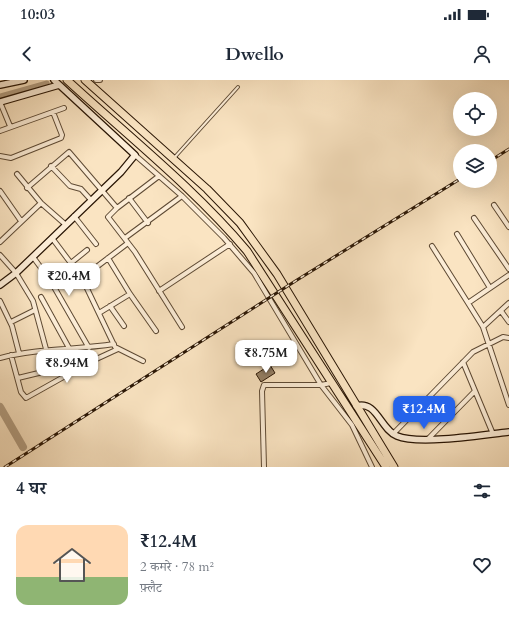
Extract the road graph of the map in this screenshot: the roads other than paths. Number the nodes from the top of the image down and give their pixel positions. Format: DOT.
graph roads {
  1 [pos="24,80"];
  2 [pos="54,80"];
  3 [pos="67,80"];
  4 [pos="85,80"];
  5 [pos="96,80"];
  6 [pos="100,80"];
  7 [pos="0,85"];
  8 [pos="59,85"];
  9 [pos="238,87"];
  10 [pos="0,102"];
  11 [pos="64,108"];
  12 [pos="53,112"];
  13 [pos="10,126"];
  14 [pos="0,131"];
  15 [pos="135,155"];
  16 [pos="0,156"];
  17 [pos="173,159"];
  18 [pos="50,166"];
  19 [pos="17,174"];
  20 [pos="159,176"];
  21 [pos="27,188"];
  22 [pos="101,189"];
  23 [pos="0,191"];
  24 [pos="182,196"];
  25 [pos="129,198"];
  26 [pos="91,200"];
  27 [pos="41,203"];
  28 [pos="494,205"];
  29 [pos="118,208"];
  30 [pos="74,216"];
  31 [pos="474,218"];
  32 [pos="21,221"];
  33 [pos="148,223"];
  34 [pos="66,225"];
  35 [pos="509,227"];
  36 [pos="457,234"];
  37 [pos="52,238"];
  38 [pos="125,238"];
  39 [pos="0,242"];
  40 [pos="128,243"];
  41 [pos="96,244"];
  42 [pos="230,244"];
  43 [pos="432,246"];
  44 [pos="87,250"];
  45 [pos="0,256"];
  46 [pos="33,257"];
  47 [pos="108,258"];
  48 [pos="71,264"];
  49 [pos="509,269"];
  50 [pos="16,273"];
  51 [pos="509,275"];
  52 [pos="82,278"];
  53 [pos="50,280"];
  54 [pos="0,285"];
  55 [pos="490,288"];
  56 [pos="158,291"];
  57 [pos="130,294"];
  58 [pos="40,297"];
  59 [pos="0,301"];
  60 [pos="468,303"];
  61 [pos="509,303"];
  62 [pos="110,306"];
  63 [pos="35,310"];
  64 [pos="501,311"];
  65 [pos="99,314"];
  66 [pos="11,322"];
  67 [pos="509,322"];
  68 [pos="124,326"];
  69 [pos="182,327"];
  70 [pos="483,327"];
  71 [pos="156,331"];
  72 [pos="509,338"];
  73 [pos="489,343"];
  74 [pos="114,344"];
  75 [pos="69,348"];
  76 [pos="89,348"];
  77 [pos="46,349"];
  78 [pos="118,349"];
  79 [pos="19,353"];
  80 [pos="11,355"];
  81 [pos="0,358"];
  82 [pos="143,361"];
  83 [pos="463,362"];
  84 [pos="47,371"];
  85 [pos="18,378"];
  86 [pos="331,383"];
  87 [pos="322,385"];
  88 [pos="475,390"];
  89 [pos="509,405"];
  90 [pos="356,406"];
  91 [pos="509,432"];
  92 [pos="393,434"];
  93 [pos="493,434"];
  94 [pos="428,439"];
  95 [pos="383,455"];
  96 [pos="264,467"];
  97 [pos="372,467"];
  98 [pos="386,467"];
  99 [pos="394,467"];
  1 -- 7 [label="street"];
  2 -- 8 [label="street"];
  3 -- 86 [label="highway"];
  4 -- 17 [label="highway"];
  5 -- 6 [label="street"];
  8 -- 10 [label="street"];
  8 -- 15 [label="street"];
  9 -- 17 [label="lane"];
  10 -- 13 [label="street"];
  11 -- 12 [label="street"];
  12 -- 13 [label="street"];
  12 -- 16 [label="street"];
  13 -- 14 [label="street"];
  15 -- 20 [label="street"];
  15 -- 22 [label="street"];
  17 -- 90 [label="highway"];
  18 -- 21 [label="street"];
  18 -- 22 [label="street"];
  18 -- 26 [label="street"];
  19 -- 21 [label="street"];
  20 -- 24 [label="street"];
  20 -- 25 [label="street"];
  21 -- 27 [label="street"];
  22 -- 26 [label="street"];
  22 -- 29 [label="street"];
  23 -- 32 [label="street"];
  24 -- 33 [label="street"];
  24 -- 42 [label="street"];
  25 -- 29 [label="street"];
  25 -- 33 [label="street"];
  26 -- 30 [label="street"];
  27 -- 32 [label="street"];
  27 -- 34 [label="street"];
  28 -- 35 [label="street"];
  29 -- 38 [label="street"];
  30 -- 34 [label="street"];
  30 -- 41 [label="street"];
  31 -- 49 [label="street"];
  32 -- 39 [label="street"];
  33 -- 38 [label="street"];
  34 -- 37 [label="street"];
  36 -- 55 [label="street"];
  37 -- 46 [label="street"];
  37 -- 48 [label="street"];
  38 -- 40 [label="street"];
  40 -- 47 [label="street"];
  40 -- 56 [label="street"];
  42 -- 56 [label="street"];
  42 -- 87 [label="street"];
  43 -- 60 [label="street"];
  44 -- 48 [label="street"];
  45 -- 50 [label="street"];
  46 -- 50 [label="street"];
  46 -- 53 [label="street"];
  47 -- 52 [label="street"];
  47 -- 57 [label="street"];
  48 -- 52 [label="street"];
  48 -- 53 [label="street"];
  50 -- 54 [label="street"];
  50 -- 63 [label="street"];
  51 -- 55 [label="street"];
  52 -- 65 [label="street"];
  53 -- 76 [label="street"];
  55 -- 60 [label="street"];
  56 -- 69 [label="street"];
  57 -- 62 [label="street"];
  57 -- 71 [label="street"];
  58 -- 75 [label="street"];
  59 -- 66 [label="street"];
  60 -- 70 [label="street"];
  61 -- 64 [label="street"];
  62 -- 65 [label="street"];
  62 -- 68 [label="street"];
  63 -- 66 [label="street"];
  63 -- 77 [label="street"];
  64 -- 67 [label="street"];
  64 -- 70 [label="street"];
  65 -- 74 [label="street"];
  66 -- 79 [label="street"];
  70 -- 73 [label="street"];
  72 -- 73 [label="street"];
  73 -- 83 [label="street"];
  73 -- 89 [label="street"];
  74 -- 76 [label="street"];
  74 -- 78 [label="street"];
  75 -- 76 [label="street"];
  75 -- 77 [label="street"];
  77 -- 79 [label="street"];
  78 -- 82 [label="street"];
  78 -- 85 [label="street"];
  79 -- 80 [label="street"];
  80 -- 81 [label="street"];
  80 -- 85 [label="street"];
  83 -- 88 [label="street"];
  83 -- 92 [label="street"];
  84 -- 85 [label="street"];
  86 -- 87 [label="street"];
  86 -- 95 [label="highway"];
  87 -- 96 [label="street"];
  87 -- 97 [label="street"];
  88 -- 93 [label="street"];
  88 -- 94 [label="street"];
  90 -- 92 [label="street"];
  90 -- 95 [label="highway"];
  91 -- 93 [label="street"];
  92 -- 94 [label="street"];
  93 -- 94 [label="street"];
  95 -- 98 [label="highway"];
  95 -- 99 [label="highway"];
}
